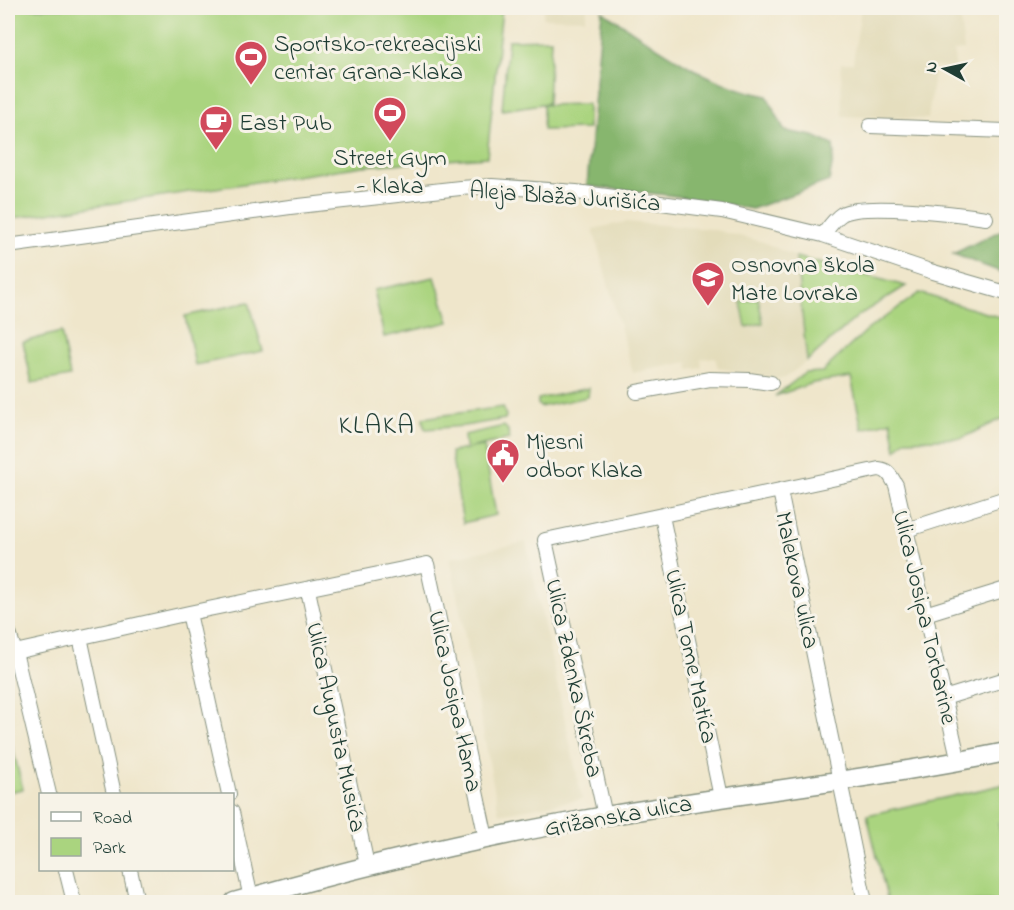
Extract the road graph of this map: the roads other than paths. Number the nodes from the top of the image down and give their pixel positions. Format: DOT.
graph roads {
  1 [pos="870,126"];
  2 [pos="1006,131"];
  3 [pos="986,218"];
  4 [pos="824,235"];
  5 [pos="8,246"];
  6 [pos="1006,293"];
  7 [pos="771,384"];
  8 [pos="637,392"];
  9 [pos="889,473"];
  10 [pos="780,491"];
  11 [pos="1006,498"];
  12 [pos="662,516"];
  13 [pos="906,530"];
  14 [pos="1006,589"];
  15 [pos="308,590"];
  16 [pos="189,613"];
  17 [pos="925,614"];
  18 [pos="8,630"];
  19 [pos="80,638"];
  20 [pos="15,652"];
  21 [pos="1006,679"];
  22 [pos="944,698"];
  23 [pos="1006,752"];
  24 [pos="958,762"];
  25 [pos="839,780"];
  26 [pos="49,793"];
  27 [pos="114,793"];
  28 [pos="229,793"];
  29 [pos="722,797"];
  30 [pos="605,816"];
  31 [pos="234,828"];
  32 [pos="486,838"];
  33 [pos="367,865"];
  34 [pos="66,871"];
  35 [pos="130,871"];
  36 [pos="243,900"];
  37 [pos="74,903"];
  38 [pos="137,903"];
  39 [pos="865,903"];
  1 -- 2 [label="street"];
  3 -- 4 [label="street"];
  4 -- 5 [label="street, Aleja Blaža Jurišića"];
  4 -- 6 [label="street, Aleja Blaža Jurišića"];
  7 -- 8 [label="street"];
  9 -- 10 [label="street, Malekova ulica"];
  9 -- 13 [label="street, Ulica Josipa Torbarine"];
  10 -- 12 [label="street"];
  10 -- 25 [label="street, Malekova ulica"];
  11 -- 13 [label="street"];
  12 -- 29 [label="street, Ulica Tome Matića"];
  12 -- 30 [label="street, Ulica Zdenka Škreba"];
  13 -- 17 [label="street, Ulica Josipa Torbarine"];
  14 -- 17 [label="street"];
  15 -- 16 [label="street"];
  15 -- 32 [label="street, Ulica Josipa Hama"];
  15 -- 33 [label="street, Ulica Augusta Musića"];
  16 -- 19 [label="street"];
  16 -- 28 [label="street"];
  17 -- 22 [label="street, Ulica Josipa Torbarine"];
  18 -- 20 [label="street"];
  19 -- 20 [label="street"];
  19 -- 27 [label="street"];
  20 -- 26 [label="street"];
  21 -- 22 [label="street"];
  22 -- 24 [label="street, Ulica Josipa Torbarine"];
  23 -- 24 [label="street, Grižanska ulica"];
  24 -- 25 [label="street, Grižanska ulica"];
  25 -- 29 [label="street, Grižanska ulica"];
  25 -- 39 [label="street, Malekova ulica"];
  29 -- 30 [label="street, Grižanska ulica"];
  30 -- 32 [label="street, Grižanska ulica"];
  31 -- 36 [label="street"];
  32 -- 33 [label="street, Grižanska ulica"];
  33 -- 36 [label="street, Grižanska ulica"];
  34 -- 37 [label="street"];
  35 -- 38 [label="street"];
}
